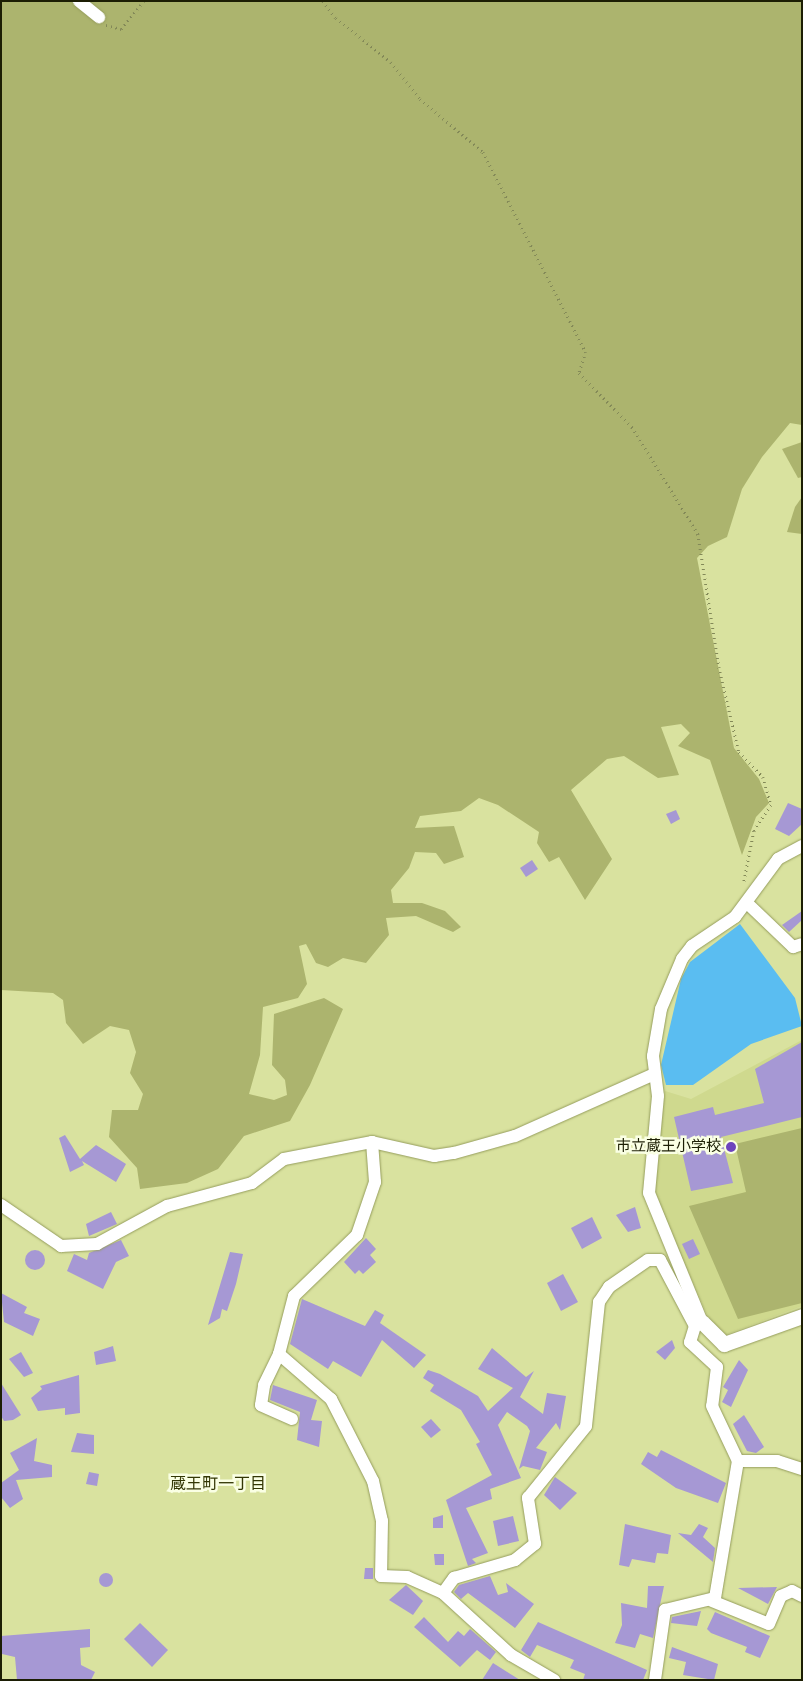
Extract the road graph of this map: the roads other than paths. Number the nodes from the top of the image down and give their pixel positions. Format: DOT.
graph roads {
  1 [pos="79,1"];
  2 [pos="99,17"];
  3 [pos="802,846"];
  4 [pos="747,903"];
  5 [pos="802,944"];
  6 [pos="654,1074"];
  7 [pos="372,1142"];
  8 [pos="1,1205"];
  9 [pos="802,1316"];
  10 [pos="698,1324"];
  11 [pos="279,1354"];
  12 [pos="292,1419"];
  13 [pos="738,1461"];
  14 [pos="802,1469"];
  15 [pos="443,1593"];
  16 [pos="802,1596"];
  17 [pos="712,1601"];
  18 [pos="554,1680"];
  19 [pos="656,1680"];
  1 -- 2 [label="street"];
  3 -- 4 [label="street"];
  4 -- 5 [label="street"];
  4 -- 6 [label="street"];
  6 -- 7 [label="street"];
  6 -- 10 [label="street"];
  7 -- 8 [label="street"];
  7 -- 11 [label="street"];
  9 -- 10 [label="street"];
  10 -- 13 [label="street"];
  10 -- 15 [label="street"];
  11 -- 12 [label="street"];
  11 -- 15 [label="street"];
  13 -- 14 [label="street"];
  13 -- 17 [label="street"];
  15 -- 18 [label="street"];
  16 -- 17 [label="street"];
  17 -- 19 [label="street"];
}
